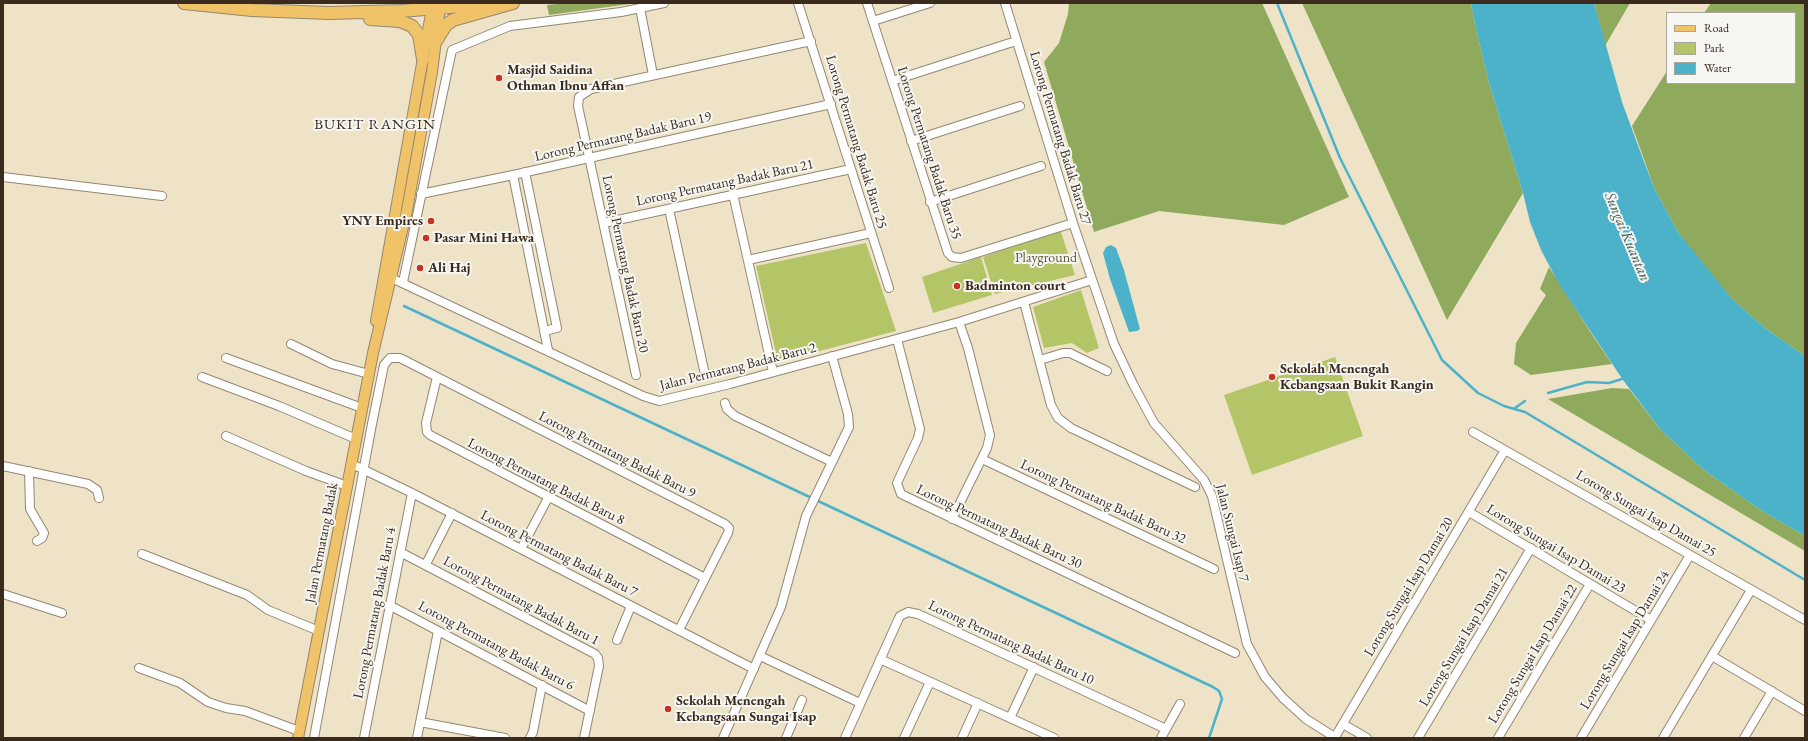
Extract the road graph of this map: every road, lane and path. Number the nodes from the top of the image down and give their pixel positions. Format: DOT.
graph roads {
  1 [pos="184,3"];
  2 [pos="498,3"];
  3 [pos="513,3"];
  4 [pos="664,3"];
  5 [pos="798,3"];
  6 [pos="867,3"];
  7 [pos="930,3"];
  8 [pos="1005,3"];
  9 [pos="436,6"];
  10 [pos="403,7"];
  11 [pos="640,8"];
  12 [pos="329,12"];
  13 [pos="873,21"];
  14 [pos="436,41"];
  15 [pos="811,41"];
  16 [pos="1016,41"];
  17 [pos="423,58"];
  18 [pos="653,75"];
  19 [pos="892,81"];
  20 [pos="830,104"];
  21 [pos="1020,106"];
  22 [pos="911,141"];
  23 [pos="589,158"];
  24 [pos="1041,166"];
  25 [pos="851,169"];
  26 [pos="525,172"];
  27 [pos="513,175"];
  28 [pos="3,178"];
  29 [pos="421,194"];
  30 [pos="733,194"];
  31 [pos="162,196"];
  32 [pos="930,202"];
  33 [pos="669,209"];
  34 [pos="604,223"];
  35 [pos="1073,223"];
  36 [pos="871,233"];
  37 [pos="748,260"];
  38 [pos="388,276"];
  39 [pos="1092,280"];
  40 [pos="403,282"];
  41 [pos="889,288"];
  42 [pos="1024,302"];
  43 [pos="959,322"];
  44 [pos="544,331"];
  45 [pos="897,339"];
  46 [pos="291,344"];
  47 [pos="548,350"];
  48 [pos="832,356"];
  49 [pos="226,358"];
  50 [pos="1040,360"];
  51 [pos="704,370"];
  52 [pos="1106,370"];
  53 [pos="773,372"];
  54 [pos="369,374"];
  55 [pos="636,375"];
  56 [pos="202,377"];
  57 [pos="437,377"];
  58 [pos="725,403"];
  59 [pos="362,408"];
  60 [pos="1473,432"];
  61 [pos="226,436"];
  62 [pos="356,439"];
  63 [pos="1505,450"];
  64 [pos="982,459"];
  65 [pos="832,462"];
  66 [pos="352,464"];
  67 [pos="3,466"];
  68 [pos="363,470"];
  69 [pos="29,471"];
  70 [pos="347,486"];
  71 [pos="1195,487"];
  72 [pos="412,493"];
  73 [pos="98,498"];
  74 [pos="548,498"];
  75 [pos="1468,512"];
  76 [pos="452,513"];
  77 [pos="952,519"];
  78 [pos="37,541"];
  79 [pos="1531,548"];
  80 [pos="521,549"];
  81 [pos="400,552"];
  82 [pos="142,554"];
  83 [pos="1690,555"];
  84 [pos="426,564"];
  85 [pos="1214,569"];
  86 [pos="705,578"];
  87 [pos="1590,584"];
  88 [pos="1751,590"];
  89 [pos="3,594"];
  90 [pos="389,606"];
  91 [pos="631,606"];
  92 [pos="62,614"];
  93 [pos="1651,620"];
  94 [pos="1805,620"];
  95 [pos="679,630"];
  96 [pos="319,631"];
  97 [pos="438,631"];
  98 [pos="617,640"];
  99 [pos="1235,653"];
  100 [pos="760,656"];
  101 [pos="1712,656"];
  102 [pos="880,660"];
  103 [pos="139,668"];
  104 [pos="1034,668"];
  105 [pos="754,669"];
  106 [pos="930,682"];
  107 [pos="542,686"];
  108 [pos="1772,691"];
  109 [pos="802,700"];
  110 [pos="860,703"];
  111 [pos="978,703"];
  112 [pos="1180,704"];
  113 [pos="590,711"];
  114 [pos="1805,711"];
  115 [pos="1010,718"];
  116 [pos="420,722"];
  117 [pos="1343,724"];
  118 [pos="1166,729"];
  119 [pos="298,735"];
  120 [pos="314,738"];
  121 [pos="364,738"];
  122 [pos="417,738"];
  123 [pos="505,738"];
  124 [pos="530,738"];
  125 [pos="584,738"];
  126 [pos="723,738"];
  127 [pos="786,738"];
  128 [pos="844,738"];
  129 [pos="904,738"];
  130 [pos="962,738"];
  131 [pos="1054,738"];
  132 [pos="1161,738"];
  133 [pos="1336,738"];
  134 [pos="1367,738"];
  135 [pos="1418,738"];
  136 [pos="1498,738"];
  137 [pos="1581,738"];
  138 [pos="1663,738"];
  139 [pos="1744,738"];
  1 -- 12 [label="highway"];
  2 -- 9 [label="highway"];
  3 -- 14 [label="highway"];
  4 -- 11 [label="street"];
  5 -- 15 [label="street, Lorong Permatang Badak Baru 25"];
  6 -- 13 [label="street, Lorong Permatang Badak Baru 35"];
  7 -- 13 [label="street"];
  8 -- 16 [label="street, Lorong Permatang Badak Baru 27"];
  9 -- 10 [label="highway"];
  9 -- 14 [label="main road, Jalan Permatang Badak"];
  9 -- 17 [label="main road, Jalan Permatang Badak"];
  10 -- 12 [label="highway"];
  11 -- 18 [label="street"];
  11 -- 29 [label="street"];
  12 -- 17 [label="highway"];
  13 -- 19 [label="street, Lorong Permatang Badak Baru 35"];
  14 -- 38 [label="main road, Jalan Permatang Badak"];
  15 -- 18 [label="street, Lorong Permatang Badak Baru 20"];
  15 -- 20 [label="street, Lorong Permatang Badak Baru 25"];
  16 -- 19 [label="street"];
  16 -- 35 [label="street, Lorong Permatang Badak Baru 27"];
  17 -- 38 [label="main road, Jalan Permatang Badak"];
  18 -- 23 [label="street, Lorong Permatang Badak Baru 20"];
  19 -- 22 [label="street, Lorong Permatang Badak Baru 35"];
  20 -- 23 [label="street, Lorong Permatang Badak Baru 19"];
  20 -- 25 [label="street, Lorong Permatang Badak Baru 25"];
  21 -- 22 [label="street"];
  22 -- 32 [label="street, Lorong Permatang Badak Baru 35"];
  23 -- 26 [label="street, Lorong Permatang Badak Baru 19"];
  23 -- 34 [label="street, Lorong Permatang Badak Baru 20"];
  24 -- 32 [label="street"];
  25 -- 30 [label="street, Lorong Permatang Badak Baru 21"];
  25 -- 36 [label="street, Lorong Permatang Badak Baru 25"];
  26 -- 27 [label="street, Lorong Permatang Badak Baru 19"];
  26 -- 44 [label="street"];
  27 -- 29 [label="street, Lorong Permatang Badak Baru 19"];
  27 -- 44 [label="street"];
  28 -- 31 [label="street"];
  29 -- 40 [label="street"];
  30 -- 33 [label="street, Lorong Permatang Badak Baru 21"];
  30 -- 37 [label="street"];
  32 -- 35 [label="street, Lorong Permatang Badak Baru 35"];
  33 -- 34 [label="street, Lorong Permatang Badak Baru 21"];
  33 -- 51 [label="street"];
  34 -- 55 [label="street, Lorong Permatang Badak Baru 20"];
  35 -- 39 [label="street, Lorong Permatang Badak Baru 27"];
  36 -- 37 [label="street"];
  36 -- 41 [label="street, Lorong Permatang Badak Baru 25"];
  37 -- 53 [label="street"];
  38 -- 40 [label="street, Jalan Permatang Badak Baru 2"];
  38 -- 54 [label="main road, Jalan Permatang Badak"];
  39 -- 42 [label="street, Jalan Permatang Badak Baru 2"];
  39 -- 133 [label="street, Jalan Sungai Isap 7"];
  40 -- 47 [label="street, Jalan Permatang Badak Baru 2"];
  42 -- 43 [label="street, Jalan Permatang Badak Baru 2"];
  42 -- 50 [label="street"];
  43 -- 45 [label="street, Jalan Permatang Badak Baru 2"];
  43 -- 64 [label="street"];
  44 -- 47 [label="street"];
  45 -- 48 [label="street, Jalan Permatang Badak Baru 2"];
  45 -- 77 [label="street, Lorong Permatang Badak Baru 30"];
  46 -- 54 [label="street"];
  47 -- 53 [label="street, Jalan Permatang Badak Baru 2"];
  48 -- 53 [label="street, Jalan Permatang Badak Baru 2"];
  48 -- 65 [label="street"];
  49 -- 59 [label="street"];
  50 -- 52 [label="street"];
  50 -- 71 [label="street"];
  54 -- 59 [label="main road, Jalan Permatang Badak"];
  56 -- 62 [label="street"];
  57 -- 68 [label="street, Lorong Permatang Badak Baru 9"];
  57 -- 74 [label="street, Lorong Permatang Badak Baru 8"];
  57 -- 86 [label="street, Lorong Permatang Badak Baru 9"];
  58 -- 65 [label="street"];
  59 -- 62 [label="main road, Jalan Permatang Badak"];
  60 -- 63 [label="street, Lorong Sungai Isap Damai 25"];
  61 -- 70 [label="street"];
  62 -- 66 [label="main road, Jalan Permatang Badak"];
  63 -- 75 [label="street, Lorong Sungai Isap Damai 20"];
  63 -- 83 [label="street, Lorong Sungai Isap Damai 25"];
  64 -- 77 [label="street"];
  64 -- 85 [label="street, Lorong Permatang Badak Baru 32"];
  65 -- 100 [label="street"];
  66 -- 68 [label="street, Lorong Permatang Badak Baru 7"];
  66 -- 70 [label="main road, Jalan Permatang Badak"];
  67 -- 69 [label="street"];
  68 -- 72 [label="street, Lorong Permatang Badak Baru 7"];
  68 -- 120 [label="street"];
  69 -- 73 [label="street"];
  69 -- 78 [label="street"];
  70 -- 96 [label="main road, Jalan Permatang Badak"];
  72 -- 76 [label="street, Lorong Permatang Badak Baru 7"];
  72 -- 81 [label="street, Lorong Permatang Badak Baru 4"];
  74 -- 80 [label="street"];
  74 -- 86 [label="street, Lorong Permatang Badak Baru 8"];
  75 -- 79 [label="street, Lorong Sungai Isap Damai 23"];
  75 -- 117 [label="street, Lorong Sungai Isap Damai 20"];
  76 -- 80 [label="street, Lorong Permatang Badak Baru 7"];
  76 -- 84 [label="street"];
  77 -- 99 [label="street, Lorong Permatang Badak Baru 30"];
  79 -- 87 [label="street, Lorong Sungai Isap Damai 23"];
  79 -- 135 [label="street, Lorong Sungai Isap Damai 21"];
  80 -- 91 [label="street, Lorong Permatang Badak Baru 7"];
  81 -- 84 [label="street, Lorong Permatang Badak Baru 1"];
  81 -- 90 [label="street, Lorong Permatang Badak Baru 4"];
  82 -- 96 [label="street"];
  83 -- 88 [label="street, Lorong Sungai Isap Damai 25"];
  83 -- 93 [label="street, Lorong Sungai Isap Damai 24"];
  84 -- 113 [label="street, Lorong Permatang Badak Baru 1"];
  86 -- 95 [label="street, Lorong Permatang Badak Baru 9"];
  87 -- 93 [label="street, Lorong Sungai Isap Damai 23"];
  87 -- 136 [label="street, Lorong Sungai Isap Damai 22"];
  88 -- 94 [label="street, Lorong Sungai Isap Damai 25"];
  88 -- 101 [label="street"];
  89 -- 92 [label="street"];
  90 -- 97 [label="street, Lorong Permatang Badak Baru 6"];
  90 -- 121 [label="street, Lorong Permatang Badak Baru 4"];
  91 -- 95 [label="street, Lorong Permatang Badak Baru 7"];
  91 -- 98 [label="street"];
  93 -- 137 [label="street, Lorong Sungai Isap Damai 24"];
  95 -- 105 [label="street, Lorong Permatang Badak Baru 7"];
  96 -- 119 [label="main road, Jalan Permatang Badak"];
  97 -- 107 [label="street, Lorong Permatang Badak Baru 6"];
  97 -- 116 [label="street"];
  100 -- 105 [label="street"];
  100 -- 110 [label="street"];
  101 -- 108 [label="street"];
  101 -- 138 [label="street"];
  102 -- 104 [label="street, Lorong Permatang Badak Baru 10"];
  102 -- 106 [label="street"];
  102 -- 110 [label="street, Lorong Permatang Badak Baru 10"];
  103 -- 119 [label="street"];
  104 -- 115 [label="street"];
  104 -- 118 [label="street, Lorong Permatang Badak Baru 10"];
  105 -- 126 [label="street"];
  106 -- 111 [label="street"];
  106 -- 129 [label="street"];
  107 -- 113 [label="street, Lorong Permatang Badak Baru 6"];
  107 -- 124 [label="street"];
  108 -- 114 [label="street"];
  108 -- 139 [label="street"];
  109 -- 127 [label="street"];
  110 -- 128 [label="street, Lorong Permatang Badak Baru 10"];
  111 -- 115 [label="street"];
  111 -- 130 [label="street"];
  112 -- 118 [label="street"];
  113 -- 125 [label="street, Lorong Permatang Badak Baru 1"];
  115 -- 131 [label="street"];
  116 -- 122 [label="street"];
  116 -- 123 [label="street"];
  117 -- 133 [label="street, Lorong Sungai Isap Damai 20"];
  117 -- 134 [label="street"];
  118 -- 132 [label="street"];
}
